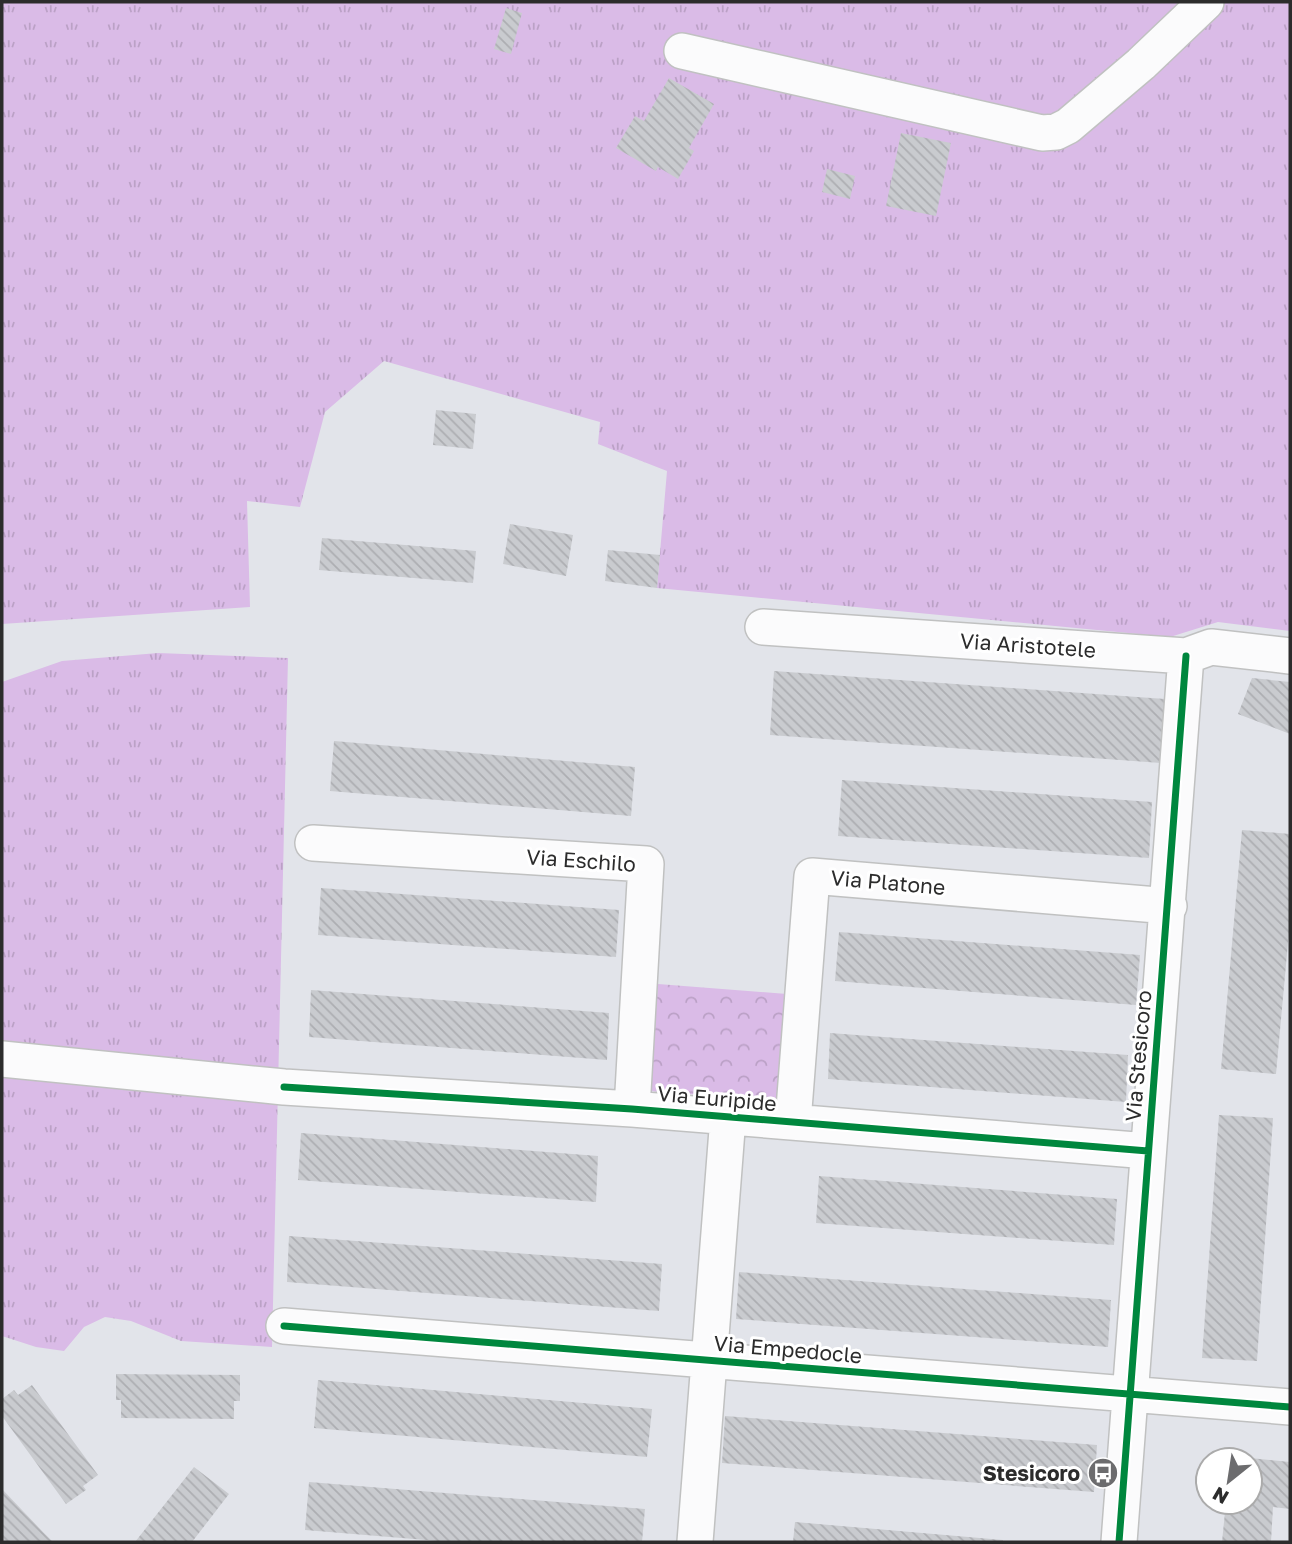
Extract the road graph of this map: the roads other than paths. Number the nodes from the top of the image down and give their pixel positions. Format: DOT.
graph roads {
  1 [pos="1206,2"];
  2 [pos="682,51"];
  3 [pos="763,627"];
  4 [pos="1186,656"];
  5 [pos="1290,656"];
  6 [pos="313,843"];
  7 [pos="1169,906"];
  8 [pos="2,1059"];
  9 [pos="632,1109"];
  10 [pos="728,1117"];
  11 [pos="793,1122"];
  12 [pos="1148,1151"];
  13 [pos="284,1326"];
  14 [pos="709,1360"];
  15 [pos="1132,1394"];
  16 [pos="1290,1407"];
  17 [pos="695,1542"];
  18 [pos="1119,1542"];
  1 -- 2 [label="street"];
  3 -- 4 [label="street, Via Aristotele"];
  4 -- 5 [label="street, Via Aristotele"];
  4 -- 7 [label="street, Via Stesicoro"];
  6 -- 9 [label="street, Via Eschilo"];
  7 -- 11 [label="street, Via Platone"];
  7 -- 12 [label="street, Via Stesicoro"];
  8 -- 9 [label="street, Via Euripide"];
  9 -- 10 [label="street, Via Euripide"];
  10 -- 11 [label="street, Via Euripide"];
  10 -- 14 [label="street"];
  11 -- 12 [label="street, Via Euripide"];
  12 -- 15 [label="street, Via Stesicoro"];
  13 -- 14 [label="street, Via Empedocle"];
  14 -- 15 [label="street, Via Empedocle"];
  14 -- 17 [label="street"];
  15 -- 16 [label="street, Via Empedocle"];
  15 -- 18 [label="street, Via Stesicoro"];
}
